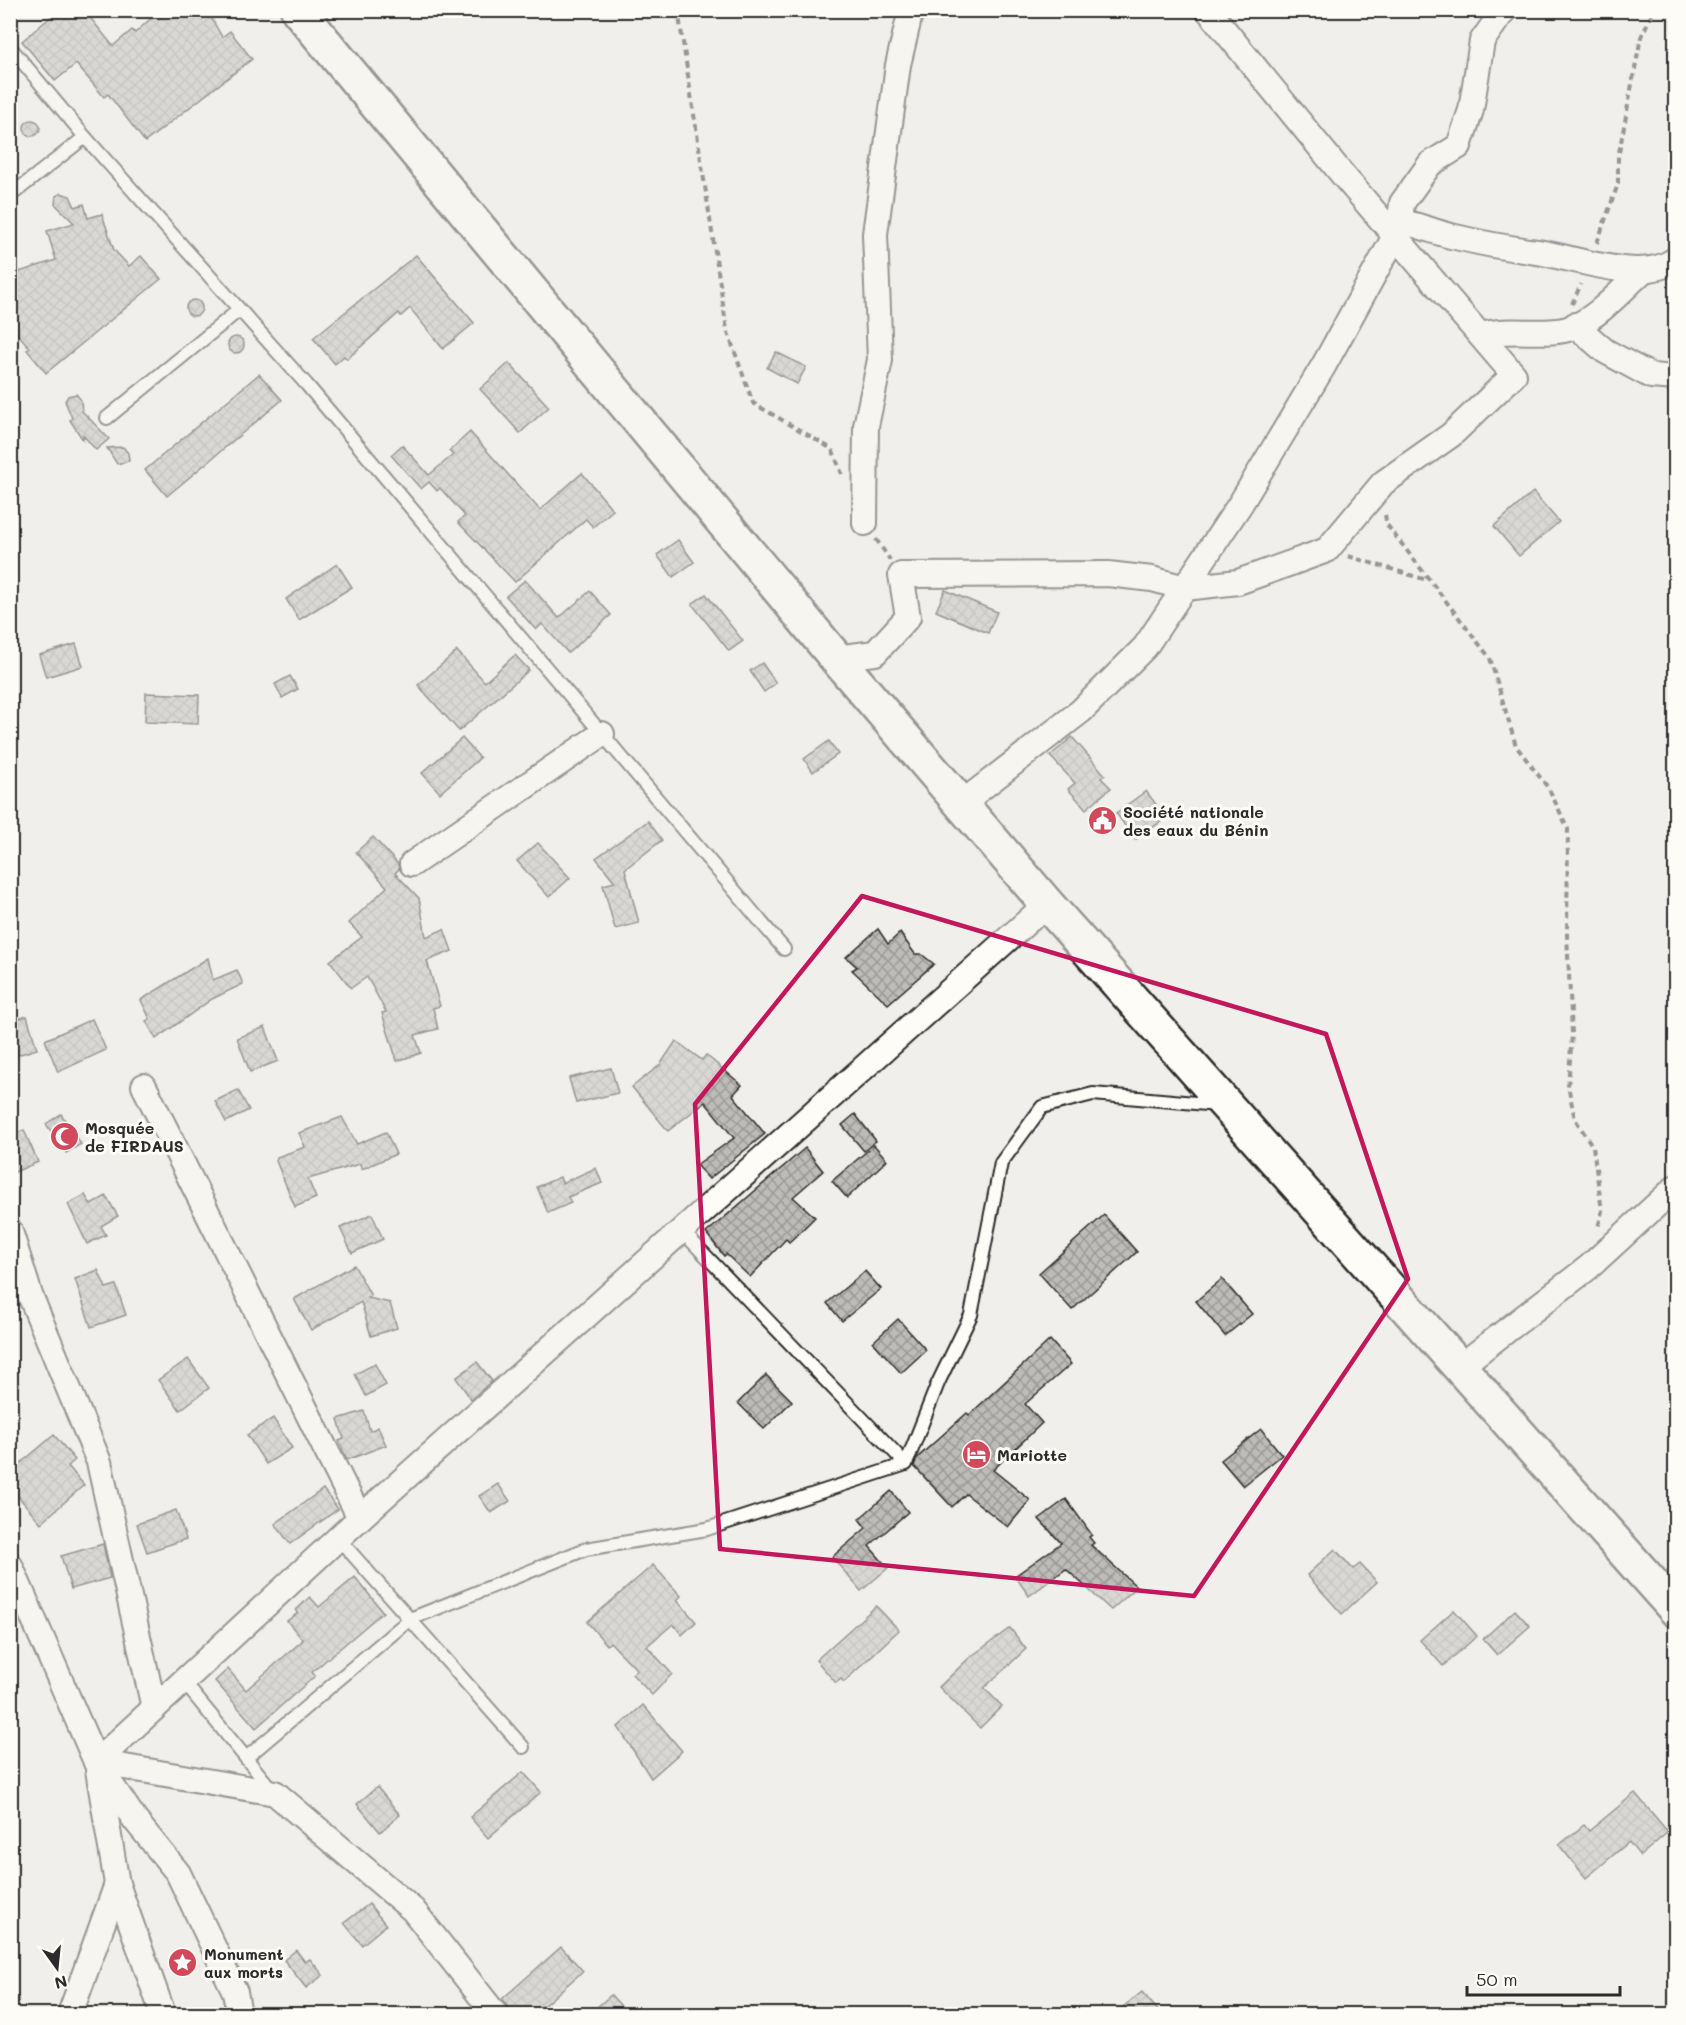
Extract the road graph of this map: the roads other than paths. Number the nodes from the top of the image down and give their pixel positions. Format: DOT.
graph roads {
  1 [pos="298,10"];
  2 [pos="911,10"];
  3 [pos="1208,10"];
  4 [pos="1504,10"];
  5 [pos="10,47"];
  6 [pos="85,136"];
  7 [pos="10,196"];
  8 [pos="1393,227"];
  9 [pos="1676,259"];
  10 [pos="1644,270"];
  11 [pos="239,310"];
  12 [pos="1571,327"];
  13 [pos="1480,335"];
  14 [pos="1676,378"];
  15 [pos="106,418"];
  16 [pos="865,523"];
  17 [pos="1185,588"];
  18 [pos="836,658"];
  19 [pos="602,734"];
  20 [pos="962,803"];
  21 [pos="412,864"];
  22 [pos="1047,904"];
  23 [pos="784,949"];
  24 [pos="144,1086"];
  25 [pos="1224,1105"];
  26 [pos="1676,1187"];
  27 [pos="10,1231"];
  28 [pos="682,1231"];
  29 [pos="1458,1368"];
  30 [pos="906,1464"];
  31 [pos="360,1518"];
  32 [pos="338,1538"];
  33 [pos="10,1565"];
  34 [pos="1676,1610"];
  35 [pos="410,1619"];
  36 [pos="183,1681"];
  37 [pos="154,1708"];
  38 [pos="523,1747"];
  39 [pos="246,1758"];
  40 [pos="96,1762"];
  41 [pos="275,1793"];
  42 [pos="117,1884"];
  43 [pos="70,2014"];
  44 [pos="162,2014"];
  45 [pos="239,2014"];
  46 [pos="495,2014"];
  1 -- 18 [label="highway"];
  2 -- 16 [label="street"];
  3 -- 8 [label="street"];
  4 -- 8 [label="street"];
  5 -- 6 [label="lane"];
  6 -- 7 [label="lane"];
  6 -- 11 [label="lane"];
  8 -- 10 [label="street"];
  8 -- 13 [label="street"];
  8 -- 17 [label="street"];
  9 -- 10 [label="street"];
  10 -- 12 [label="street"];
  11 -- 15 [label="lane"];
  11 -- 19 [label="lane"];
  12 -- 13 [label="street"];
  12 -- 14 [label="street"];
  13 -- 17 [label="street"];
  17 -- 18 [label="street"];
  17 -- 20 [label="street"];
  18 -- 20 [label="highway"];
  19 -- 21 [label="street"];
  19 -- 23 [label="lane"];
  20 -- 22 [label="highway"];
  22 -- 25 [label="highway"];
  22 -- 28 [label="street"];
  24 -- 31 [label="street"];
  25 -- 29 [label="highway"];
  25 -- 30 [label="lane"];
  26 -- 29 [label="street"];
  27 -- 37 [label="street"];
  28 -- 30 [label="lane"];
  28 -- 31 [label="street"];
  29 -- 34 [label="highway"];
  30 -- 35 [label="lane"];
  31 -- 32 [label="street"];
  32 -- 35 [label="lane"];
  32 -- 36 [label="street"];
  33 -- 40 [label="street"];
  35 -- 38 [label="lane"];
  35 -- 39 [label="lane"];
  36 -- 37 [label="street"];
  36 -- 39 [label="lane"];
  37 -- 40 [label="street"];
  39 -- 41 [label="lane"];
  40 -- 41 [label="street"];
  40 -- 42 [label="street"];
  40 -- 45 [label="street"];
  41 -- 46 [label="street"];
  42 -- 43 [label="street"];
  42 -- 44 [label="street"];
}
